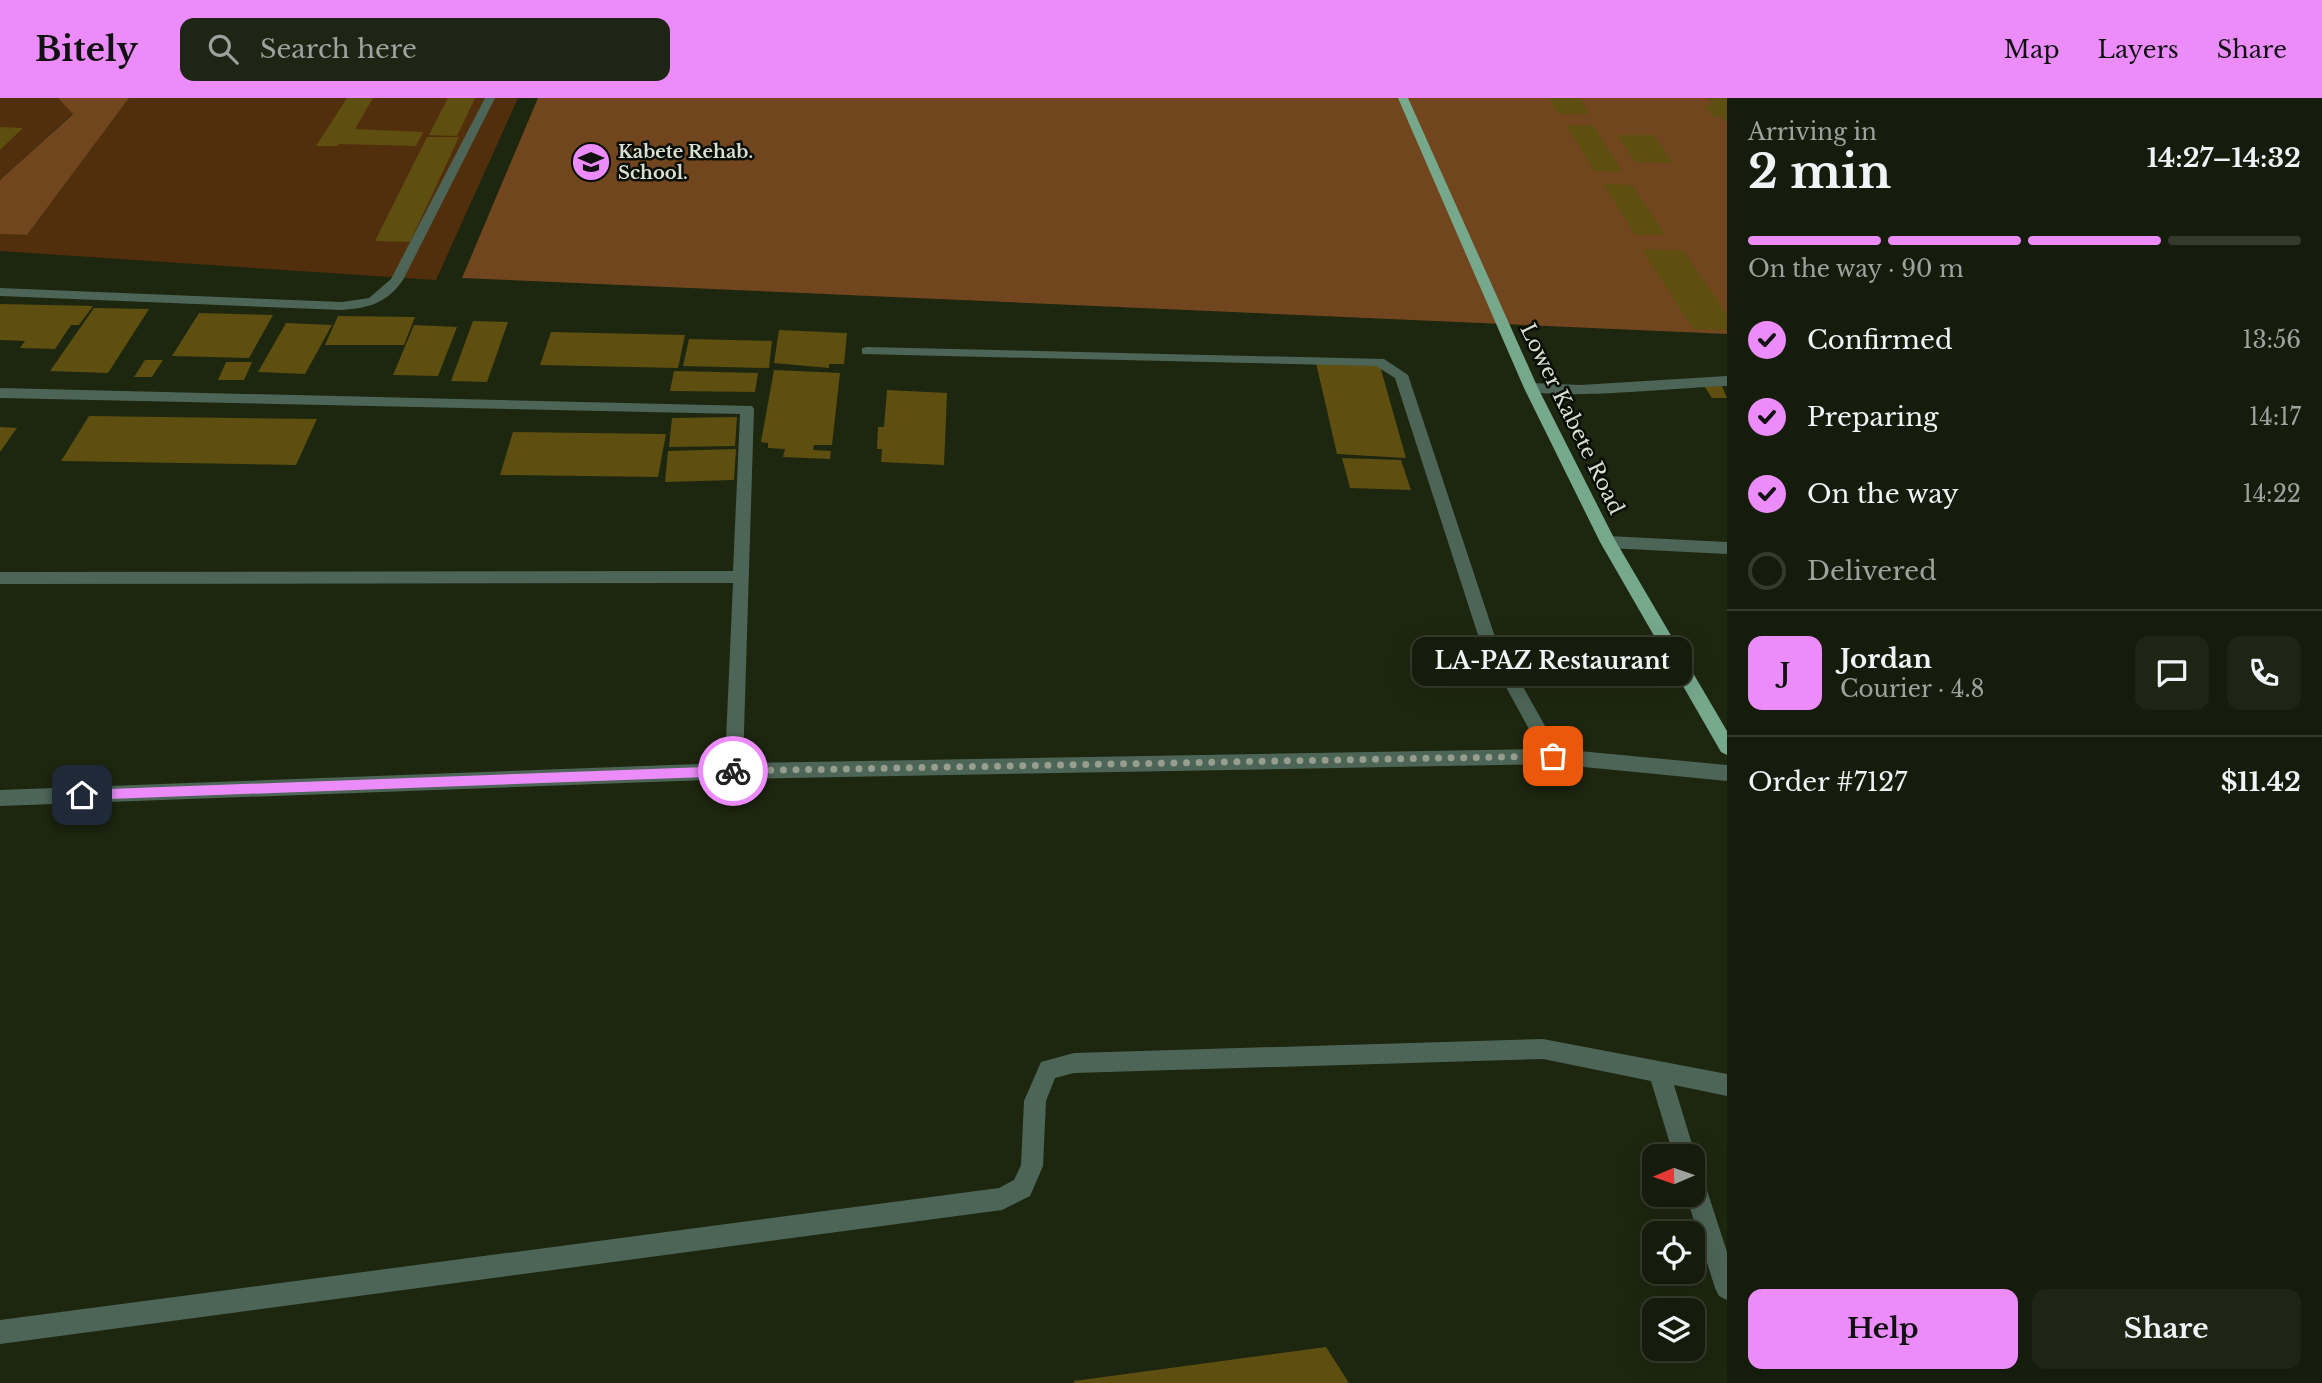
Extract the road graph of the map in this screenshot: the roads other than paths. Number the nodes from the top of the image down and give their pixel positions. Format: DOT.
graph roads {
  1 [pos="489,98"];
  2 [pos="1403,98"];
  3 [pos="0,292"];
  4 [pos="867,351"];
  5 [pos="1727,381"];
  6 [pos="1531,388"];
  7 [pos="0,393"];
  8 [pos="1608,542"];
  9 [pos="1727,548"];
  10 [pos="741,577"];
  11 [pos="0,578"];
  12 [pos="1727,747"];
  13 [pos="1553,756"];
  14 [pos="734,771"];
  15 [pos="1727,773"];
  16 [pos="0,798"];
  17 [pos="1659,1072"];
  18 [pos="1727,1085"];
  19 [pos="1681,1144"];
  20 [pos="1702,1208"];
  21 [pos="1727,1288"];
  22 [pos="0,1332"];
  1 -- 3 [label="street"];
  2 -- 6 [label="main road, Lower Kabete Road"];
  4 -- 13 [label="street"];
  5 -- 6 [label="street"];
  6 -- 8 [label="main road, Lower Kabete Road"];
  7 -- 10 [label="street"];
  8 -- 9 [label="street"];
  8 -- 12 [label="main road, Lower Kabete Road"];
  10 -- 11 [label="street"];
  10 -- 14 [label="street"];
  13 -- 14 [label="street"];
  13 -- 15 [label="street"];
  14 -- 16 [label="street"];
  17 -- 18 [label="street"];
  17 -- 19 [label="street"];
  17 -- 22 [label="street"];
  20 -- 21 [label="street"];
}
